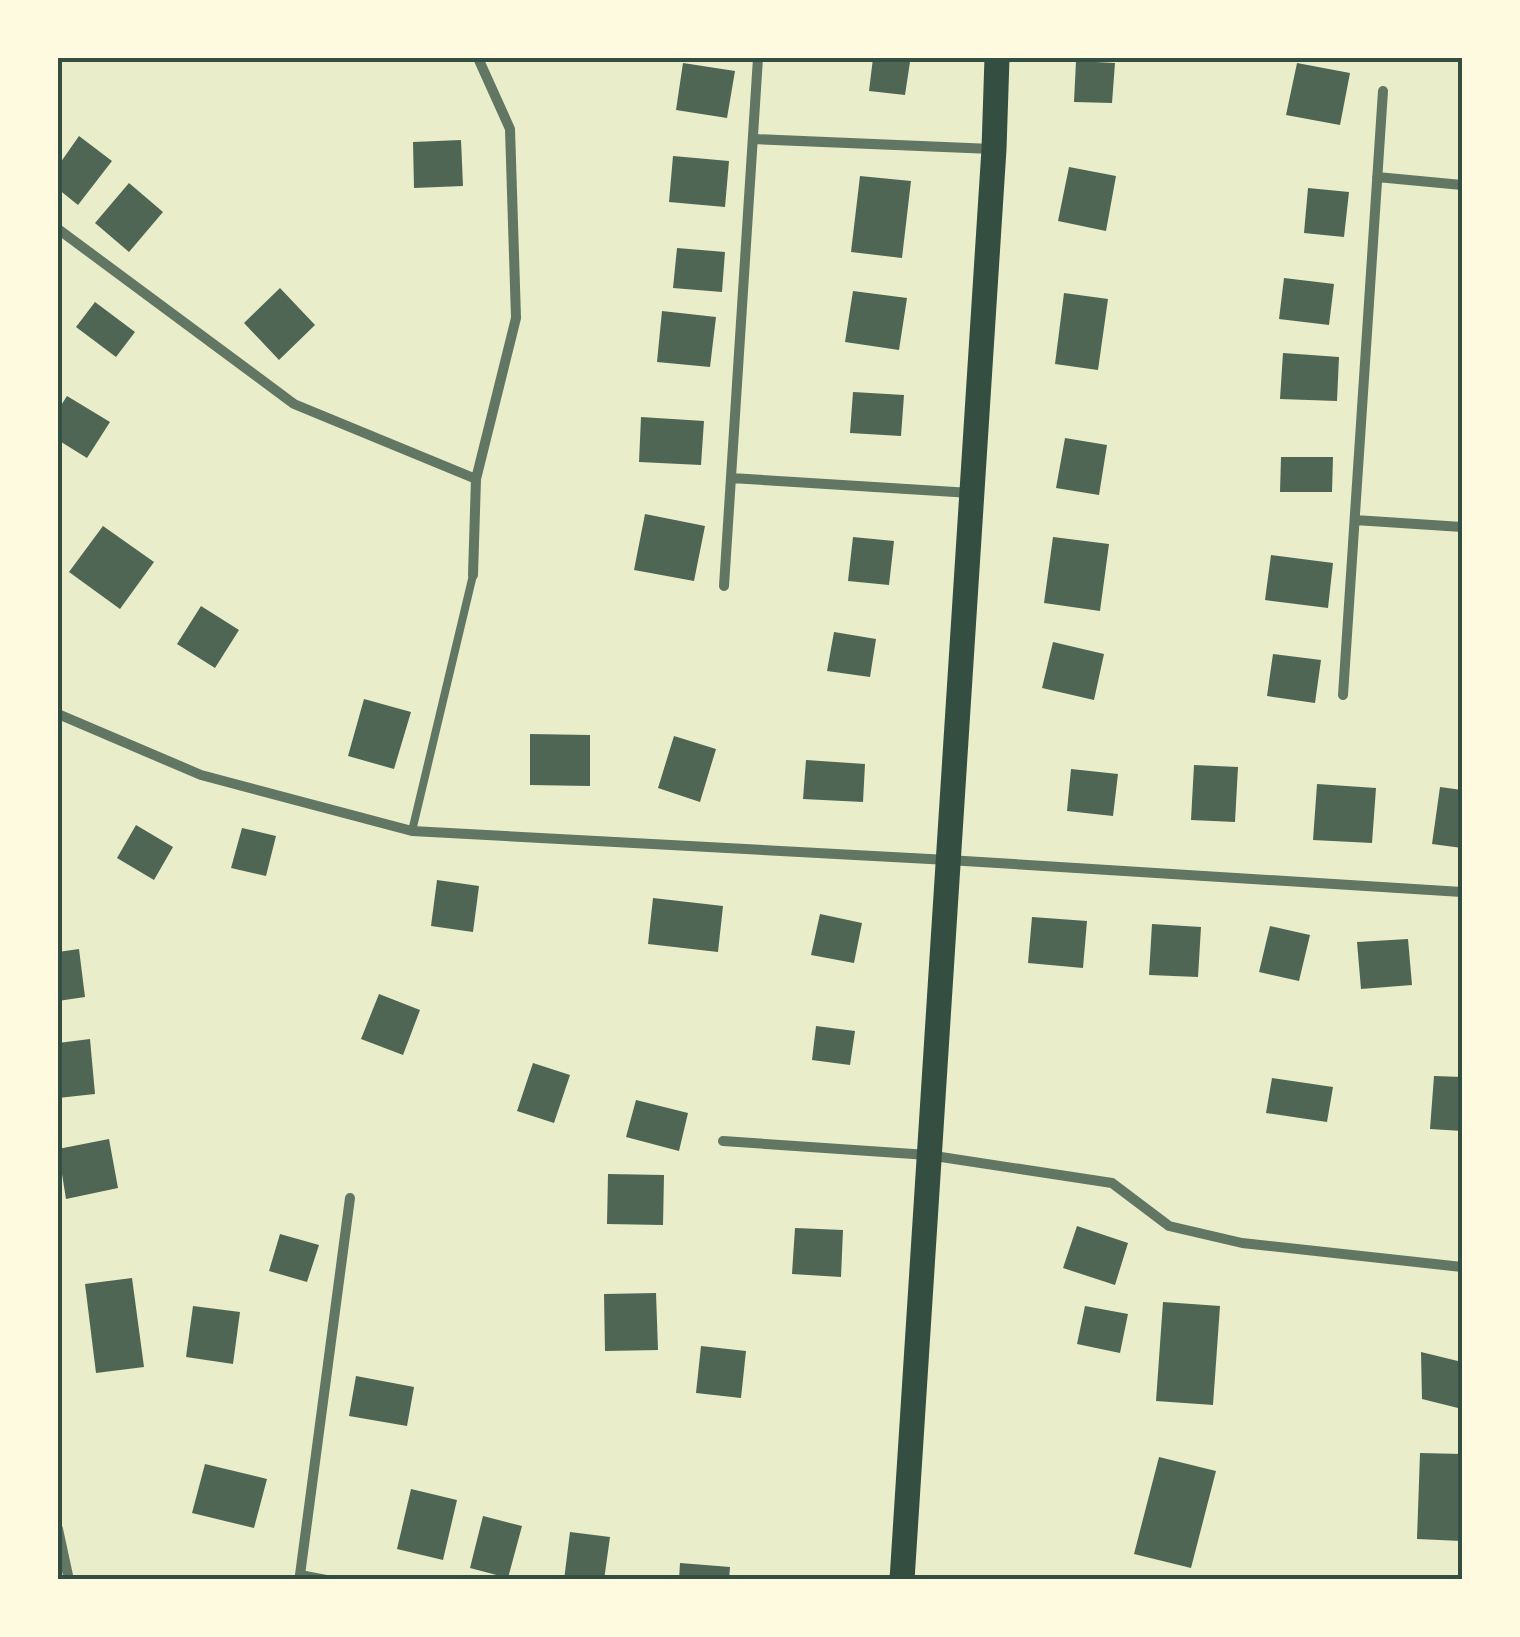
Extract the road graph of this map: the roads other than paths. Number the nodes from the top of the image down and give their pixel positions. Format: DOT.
graph roads {
  1 [pos="478,58"];
  2 [pos="758,58"];
  3 [pos="997,58"];
  4 [pos="1383,91"];
  5 [pos="753,139"];
  6 [pos="994,149"];
  7 [pos="1377,177"];
  8 [pos="1462,184"];
  9 [pos="58,229"];
  10 [pos="476,478"];
  11 [pos="731,478"];
  12 [pos="972,493"];
  13 [pos="1354,520"];
  14 [pos="1462,527"];
  15 [pos="472,575"];
  16 [pos="724,586"];
  17 [pos="1343,695"];
  18 [pos="58,714"];
  19 [pos="412,831"];
  20 [pos="948,860"];
  21 [pos="1462,892"];
  22 [pos="723,1141"];
  23 [pos="928,1155"];
  24 [pos="350,1198"];
  25 [pos="1462,1267"];
  26 [pos="58,1530"];
  27 [pos="68,1580"];
  28 [pos="326,1580"];
  29 [pos="902,1580"];
  1 -- 10 [label="street"];
  2 -- 5 [label="street"];
  3 -- 6 [label="main road"];
  4 -- 7 [label="street"];
  5 -- 6 [label="street"];
  5 -- 11 [label="street"];
  6 -- 12 [label="main road"];
  7 -- 8 [label="street"];
  7 -- 13 [label="street"];
  9 -- 10 [label="street"];
  10 -- 15 [label="street"];
  11 -- 12 [label="street"];
  11 -- 16 [label="street"];
  12 -- 20 [label="main road"];
  13 -- 14 [label="street"];
  13 -- 17 [label="street"];
  15 -- 19 [label="lane"];
  18 -- 19 [label="street"];
  19 -- 20 [label="street"];
  20 -- 21 [label="street"];
  20 -- 23 [label="main road"];
  22 -- 23 [label="street"];
  23 -- 25 [label="street"];
  23 -- 29 [label="main road"];
  24 -- 28 [label="street"];
  26 -- 27 [label="street"];
}
